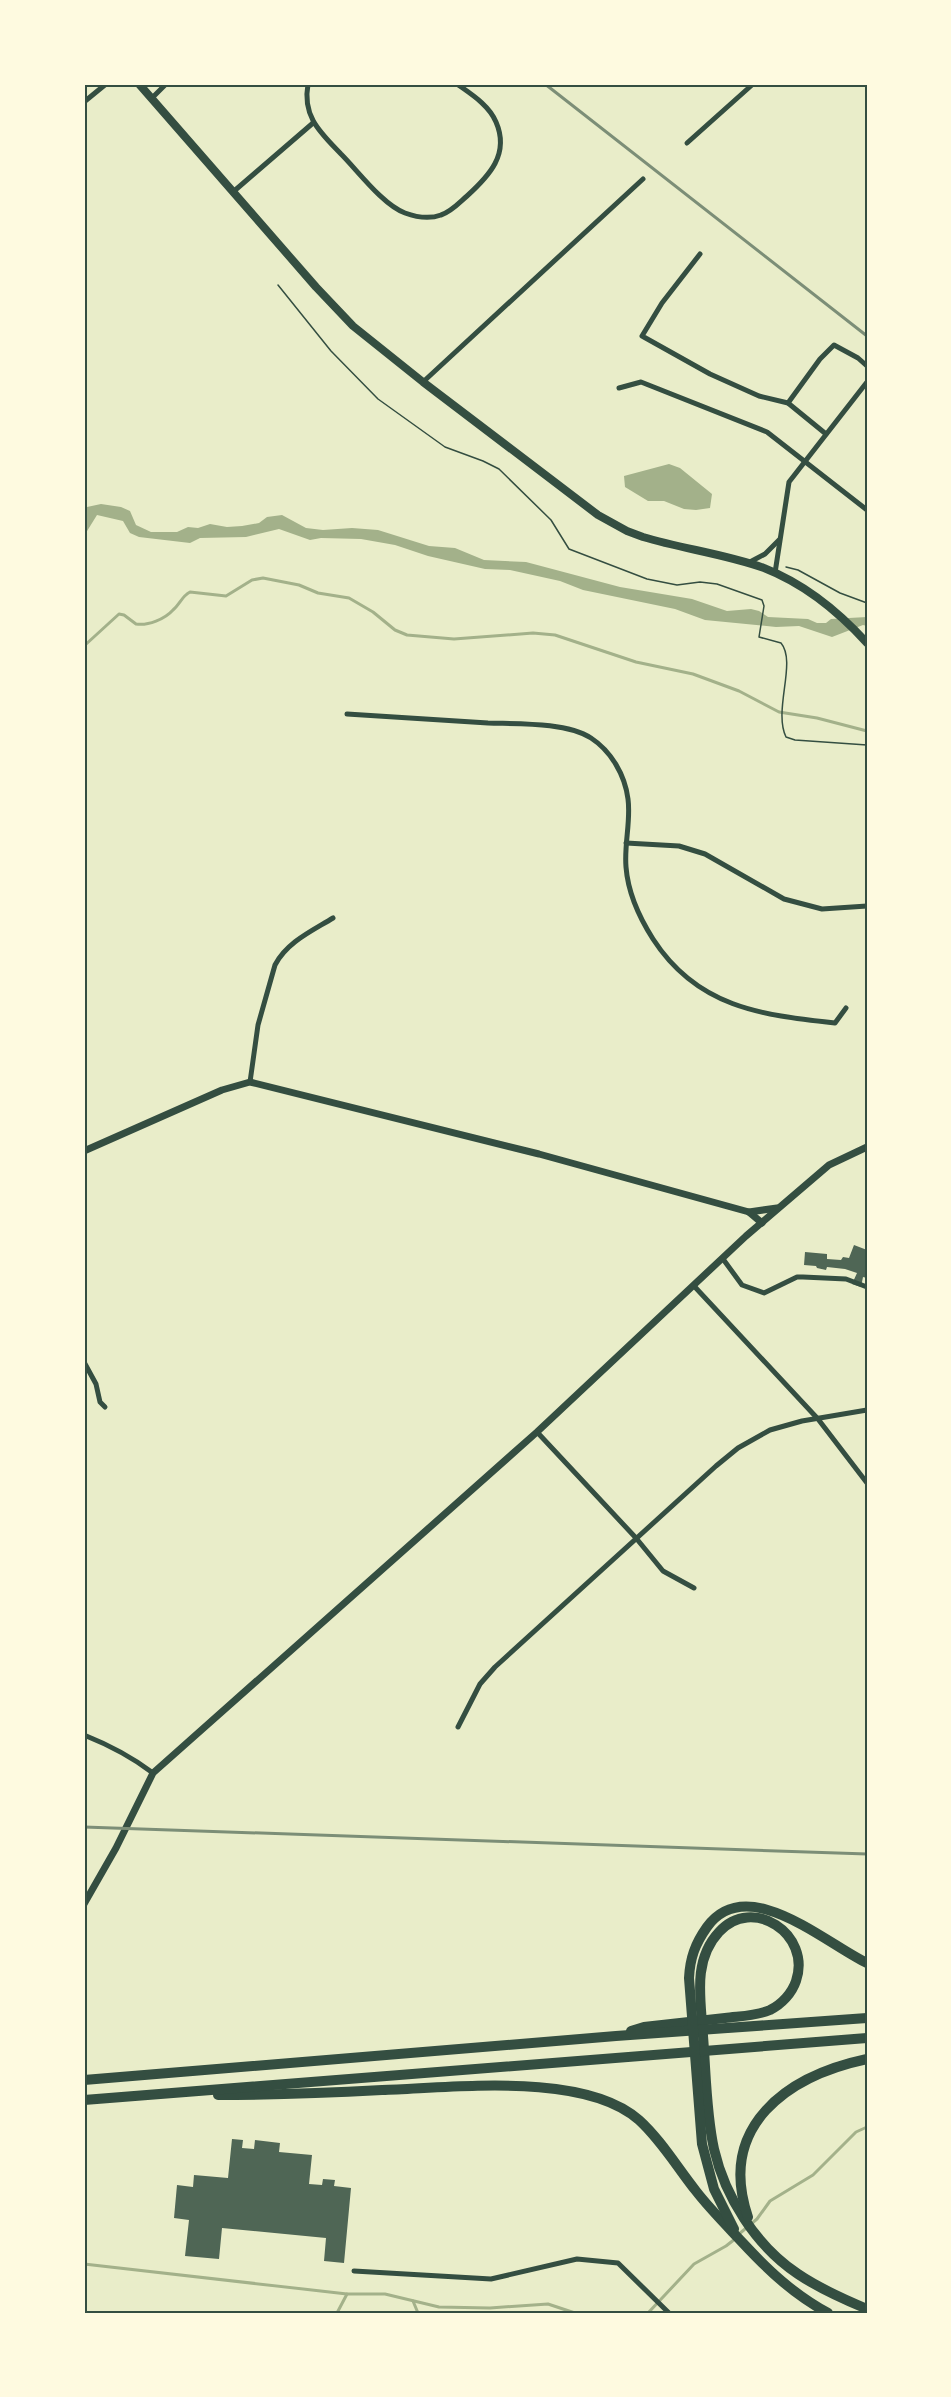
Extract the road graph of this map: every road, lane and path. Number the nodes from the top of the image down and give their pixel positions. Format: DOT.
graph roads {
  1 [pos="105,84"];
  2 [pos="139,84"];
  3 [pos="166,84"];
  4 [pos="308,84"];
  5 [pos="457,84"];
  6 [pos="753,84"];
  7 [pos="152,98"];
  8 [pos="84,102"];
  9 [pos="312,123"];
  10 [pos="687,143"];
  11 [pos="643,179"];
  12 [pos="233,192"];
  13 [pos="700,254"];
  14 [pos="278,285"];
  15 [pos="867,366"];
  16 [pos="423,382"];
  17 [pos="867,382"];
  18 [pos="619,388"];
  19 [pos="788,404"];
  20 [pos="826,434"];
  21 [pos="804,462"];
  22 [pos="867,510"];
  23 [pos="780,539"];
  24 [pos="747,563"];
  25 [pos="786,567"];
  26 [pos="775,573"];
  27 [pos="867,603"];
  28 [pos="867,644"];
  29 [pos="347,714"];
  30 [pos="867,745"];
  31 [pos="626,843"];
  32 [pos="867,906"];
  33 [pos="333,918"];
  34 [pos="846,1008"];
  35 [pos="250,1082"];
  36 [pos="867,1147"];
  37 [pos="84,1151"];
  38 [pos="780,1208"];
  39 [pos="749,1212"];
  40 [pos="762,1223"];
  41 [pos="723,1259"];
  42 [pos="694,1286"];
  43 [pos="867,1287"];
  44 [pos="84,1362"];
  45 [pos="105,1407"];
  46 [pos="867,1410"];
  47 [pos="818,1419"];
  48 [pos="537,1432"];
  49 [pos="867,1483"];
  50 [pos="636,1538"];
  51 [pos="694,1588"];
  52 [pos="458,1727"];
  53 [pos="84,1735"];
  54 [pos="153,1773"];
  55 [pos="84,1904"];
  56 [pos="867,1963"];
  57 [pos="695,1998"];
  58 [pos="867,2018"];
  59 [pos="616,2036"];
  60 [pos="867,2038"];
  61 [pos="867,2059"];
  62 [pos="701,2077"];
  63 [pos="84,2080"];
  64 [pos="158,2095"];
  65 [pos="84,2100"];
  66 [pos="746,2217"];
  67 [pos="732,2229"];
  68 [pos="354,2271"];
  69 [pos="867,2309"];
  70 [pos="667,2311"];
  71 [pos="828,2313"];
  1 -- 8 [label="street"];
  2 -- 7 [label="main road"];
  3 -- 7 [label="street"];
  4 -- 9 [label="street"];
  5 -- 9 [label="street"];
  6 -- 10 [label="street"];
  7 -- 12 [label="main road"];
  9 -- 12 [label="street"];
  11 -- 16 [label="street"];
  12 -- 16 [label="main road"];
  13 -- 19 [label="street"];
  14 -- 30 [label="path"];
  15 -- 19 [label="street"];
  16 -- 24 [label="main road"];
  17 -- 20 [label="street"];
  18 -- 21 [label="street"];
  19 -- 20 [label="street"];
  20 -- 21 [label="street"];
  21 -- 22 [label="street"];
  21 -- 23 [label="street"];
  23 -- 24 [label="street"];
  23 -- 26 [label="street"];
  24 -- 26 [label="main road"];
  25 -- 27 [label="path"];
  26 -- 28 [label="main road"];
  29 -- 31 [label="street"];
  31 -- 32 [label="street"];
  31 -- 34 [label="street"];
  33 -- 35 [label="street"];
  35 -- 37 [label="street"];
  35 -- 39 [label="street"];
  36 -- 38 [label="street"];
  38 -- 39 [label="street"];
  38 -- 40 [label="street"];
  39 -- 40 [label="street"];
  40 -- 41 [label="street"];
  41 -- 42 [label="street"];
  41 -- 43 [label="street"];
  42 -- 47 [label="street"];
  42 -- 48 [label="street"];
  44 -- 45 [label="street"];
  46 -- 47 [label="street"];
  47 -- 49 [label="street"];
  47 -- 50 [label="street"];
  48 -- 50 [label="street"];
  48 -- 54 [label="street"];
  50 -- 51 [label="street"];
  50 -- 52 [label="street"];
  53 -- 54 [label="street"];
  54 -- 55 [label="street"];
  56 -- 57 [label="highway"];
  57 -- 59 [label="highway"];
  57 -- 62 [label="highway"];
  58 -- 59 [label="highway"];
  59 -- 63 [label="highway"];
  60 -- 64 [label="highway"];
  61 -- 66 [label="highway"];
  62 -- 66 [label="highway"];
  62 -- 67 [label="highway"];
  64 -- 65 [label="highway"];
  64 -- 67 [label="highway"];
  66 -- 69 [label="highway"];
  67 -- 71 [label="highway"];
  68 -- 70 [label="street"];
}
